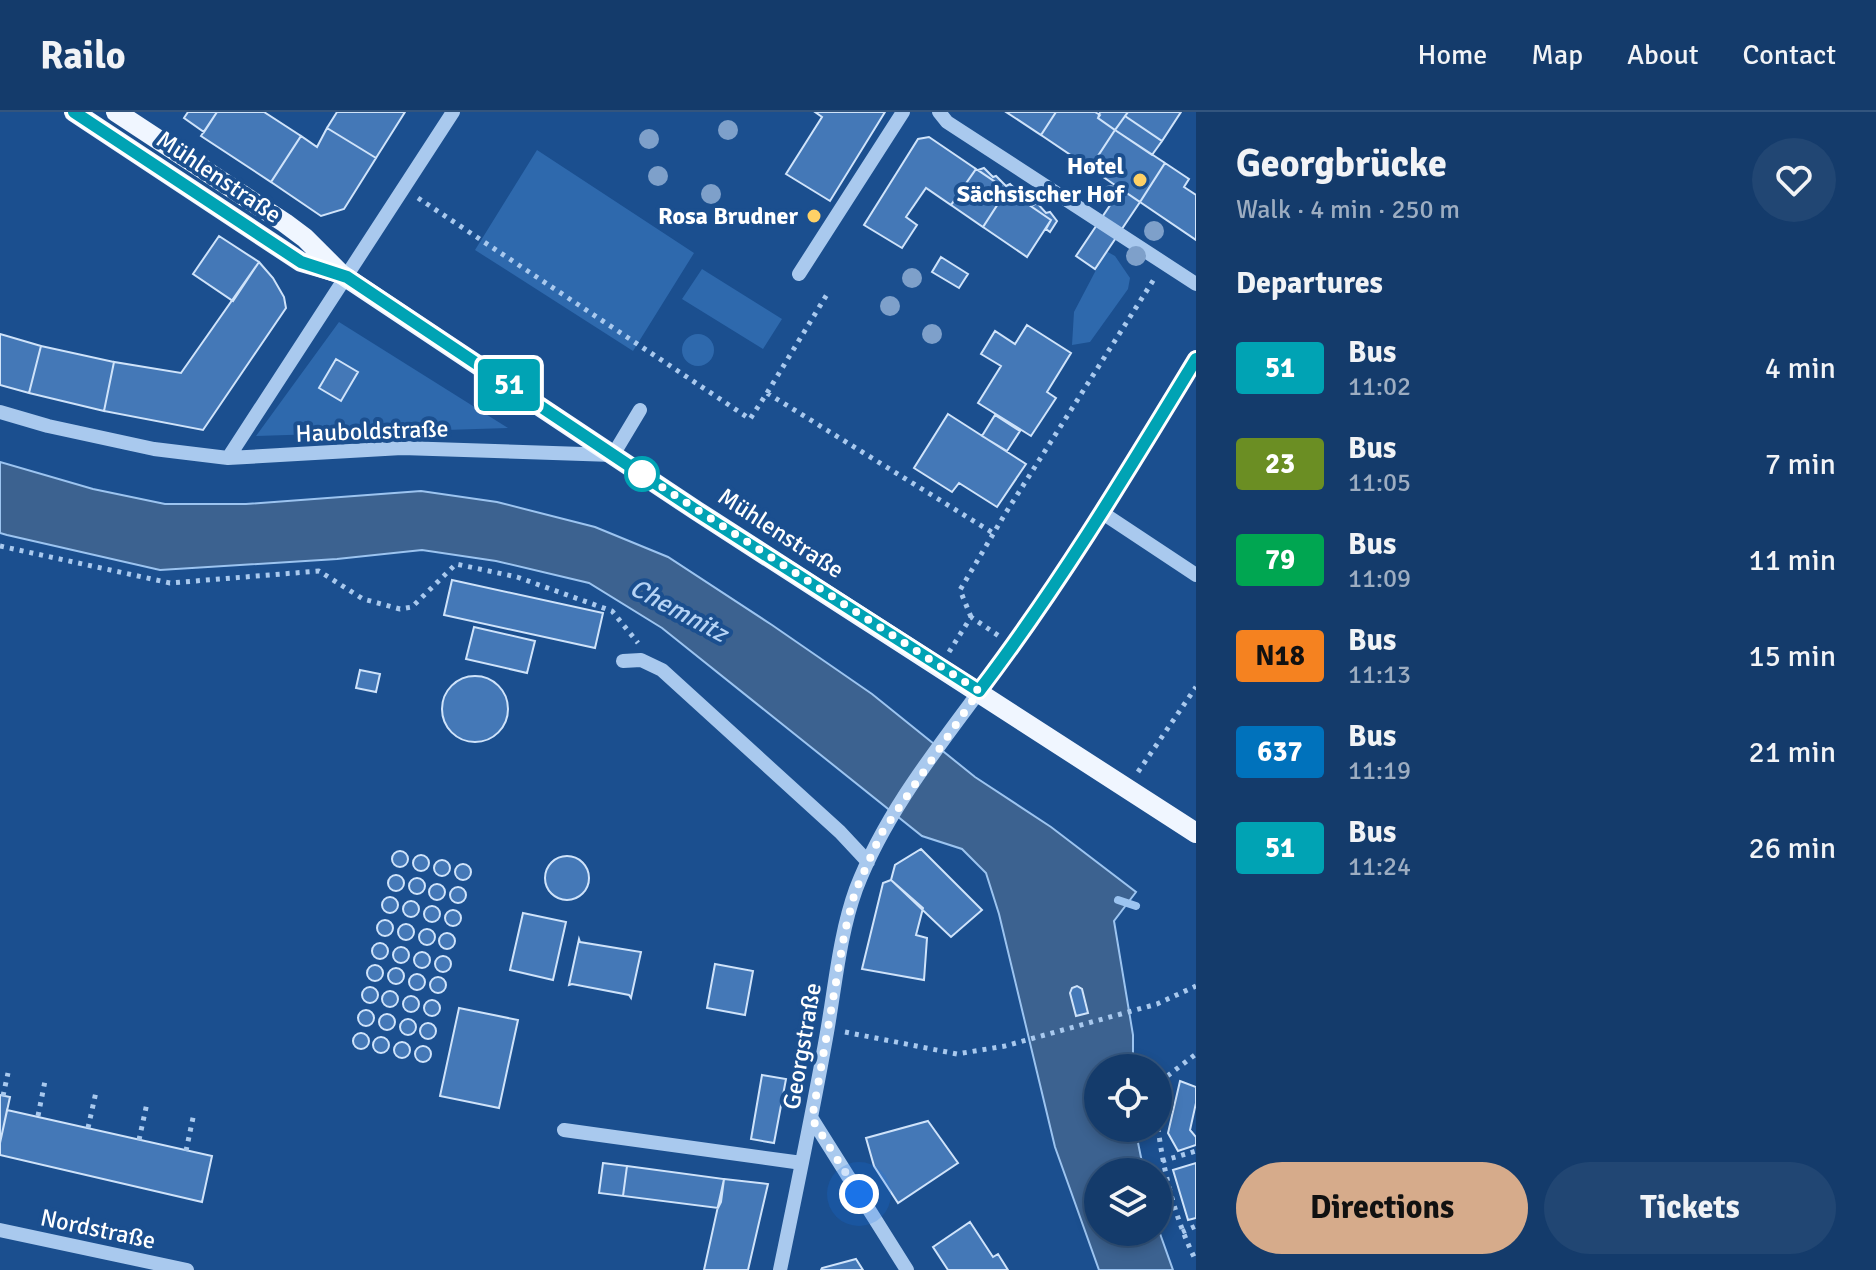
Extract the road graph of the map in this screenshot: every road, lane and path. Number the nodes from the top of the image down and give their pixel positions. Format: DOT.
graph roads {
  1 [pos="74,112"];
  2 [pos="116,112"];
  3 [pos="453,112"];
  4 [pos="903,112"];
  5 [pos="939,112"];
  6 [pos="404,188"];
  7 [pos="1164,262"];
  8 [pos="799,274"];
  9 [pos="344,275"];
  10 [pos="1196,284"];
  11 [pos="829,291"];
  12 [pos="1196,358"];
  13 [pos="767,393"];
  14 [pos="640,410"];
  15 [pos="0,412"];
  16 [pos="613,455"];
  17 [pos="228,458"];
  18 [pos="1101,512"];
  19 [pos="993,533"];
  20 [pos="0,546"];
  21 [pos="1196,575"];
  22 [pos="971,617"];
  23 [pos="1013,645"];
  24 [pos="641,660"];
  25 [pos="623,661"];
  26 [pos="940,666"];
  27 [pos="1196,687"];
  28 [pos="979,691"];
  29 [pos="1128,788"];
  30 [pos="1196,833"];
  31 [pos="868,862"];
  32 [pos="1196,986"];
  33 [pos="1082,1014"];
  34 [pos="1084,1024"];
  35 [pos="828,1028"];
  36 [pos="1196,1054"];
  37 [pos="1172,1072"];
  38 [pos="8,1073"];
  39 [pos="45,1081"];
  40 [pos="96,1092"];
  41 [pos="3,1096"];
  42 [pos="147,1103"];
  43 [pos="194,1113"];
  44 [pos="38,1116"];
  45 [pos="812,1119"];
  46 [pos="88,1128"];
  47 [pos="564,1130"];
  48 [pos="139,1140"];
  49 [pos="186,1151"];
  50 [pos="1196,1151"];
  51 [pos="1172,1158"];
  52 [pos="802,1163"];
  53 [pos="1172,1196"];
  54 [pos="1196,1226"];
  55 [pos="0,1230"];
  56 [pos="1182,1232"];
  57 [pos="1196,1261"];
  58 [pos="187,1270"];
  59 [pos="780,1270"];
  60 [pos="907,1270"];
  1 -- 9 [label="main road, Mühlenstraße"];
  2 -- 9 [label="main road, Mühlenstraße"];
  3 -- 6 [label="street, Hauboldstraße"];
  4 -- 8 [label="street"];
  5 -- 7 [label="street"];
  6 -- 9 [label="street, Hauboldstraße"];
  6 -- 13 [label="path"];
  7 -- 10 [label="street"];
  7 -- 19 [label="path"];
  9 -- 16 [label="main road, Mühlenstraße"];
  9 -- 17 [label="street, Hauboldstraße"];
  11 -- 13 [label="path"];
  12 -- 18 [label="street"];
  13 -- 19 [label="path"];
  14 -- 16 [label="street"];
  15 -- 17 [label="street, Hauboldstraße"];
  16 -- 17 [label="street, Hauboldstraße"];
  16 -- 26 [label="main road, Mühlenstraße"];
  18 -- 21 [label="street"];
  18 -- 23 [label="street"];
  19 -- 22 [label="path"];
  20 -- 24 [label="path"];
  22 -- 23 [label="path"];
  22 -- 26 [label="path"];
  23 -- 28 [label="street"];
  24 -- 25 [label="street"];
  24 -- 31 [label="street"];
  26 -- 28 [label="main road, Mühlenstraße"];
  27 -- 29 [label="path"];
  28 -- 29 [label="main road, Mühlenstraße"];
  28 -- 31 [label="street, Georgstraße"];
  29 -- 30 [label="main road, Mühlenstraße"];
  31 -- 35 [label="street, Georgstraße"];
  32 -- 34 [label="path"];
  33 -- 34 [label="path"];
  34 -- 35 [label="path"];
  35 -- 45 [label="street, Georgstraße"];
  36 -- 37 [label="path"];
  38 -- 41 [label="path"];
  39 -- 44 [label="path"];
  40 -- 46 [label="path"];
  42 -- 48 [label="path"];
  43 -- 49 [label="path"];
  45 -- 52 [label="street, Georgstraße"];
  45 -- 60 [label="street"];
  47 -- 52 [label="street"];
  50 -- 51 [label="path"];
  52 -- 59 [label="street, Georgstraße"];
  53 -- 56 [label="path"];
  54 -- 56 [label="path"];
  55 -- 58 [label="street, Nordstraße"];
  56 -- 57 [label="path"];
}
